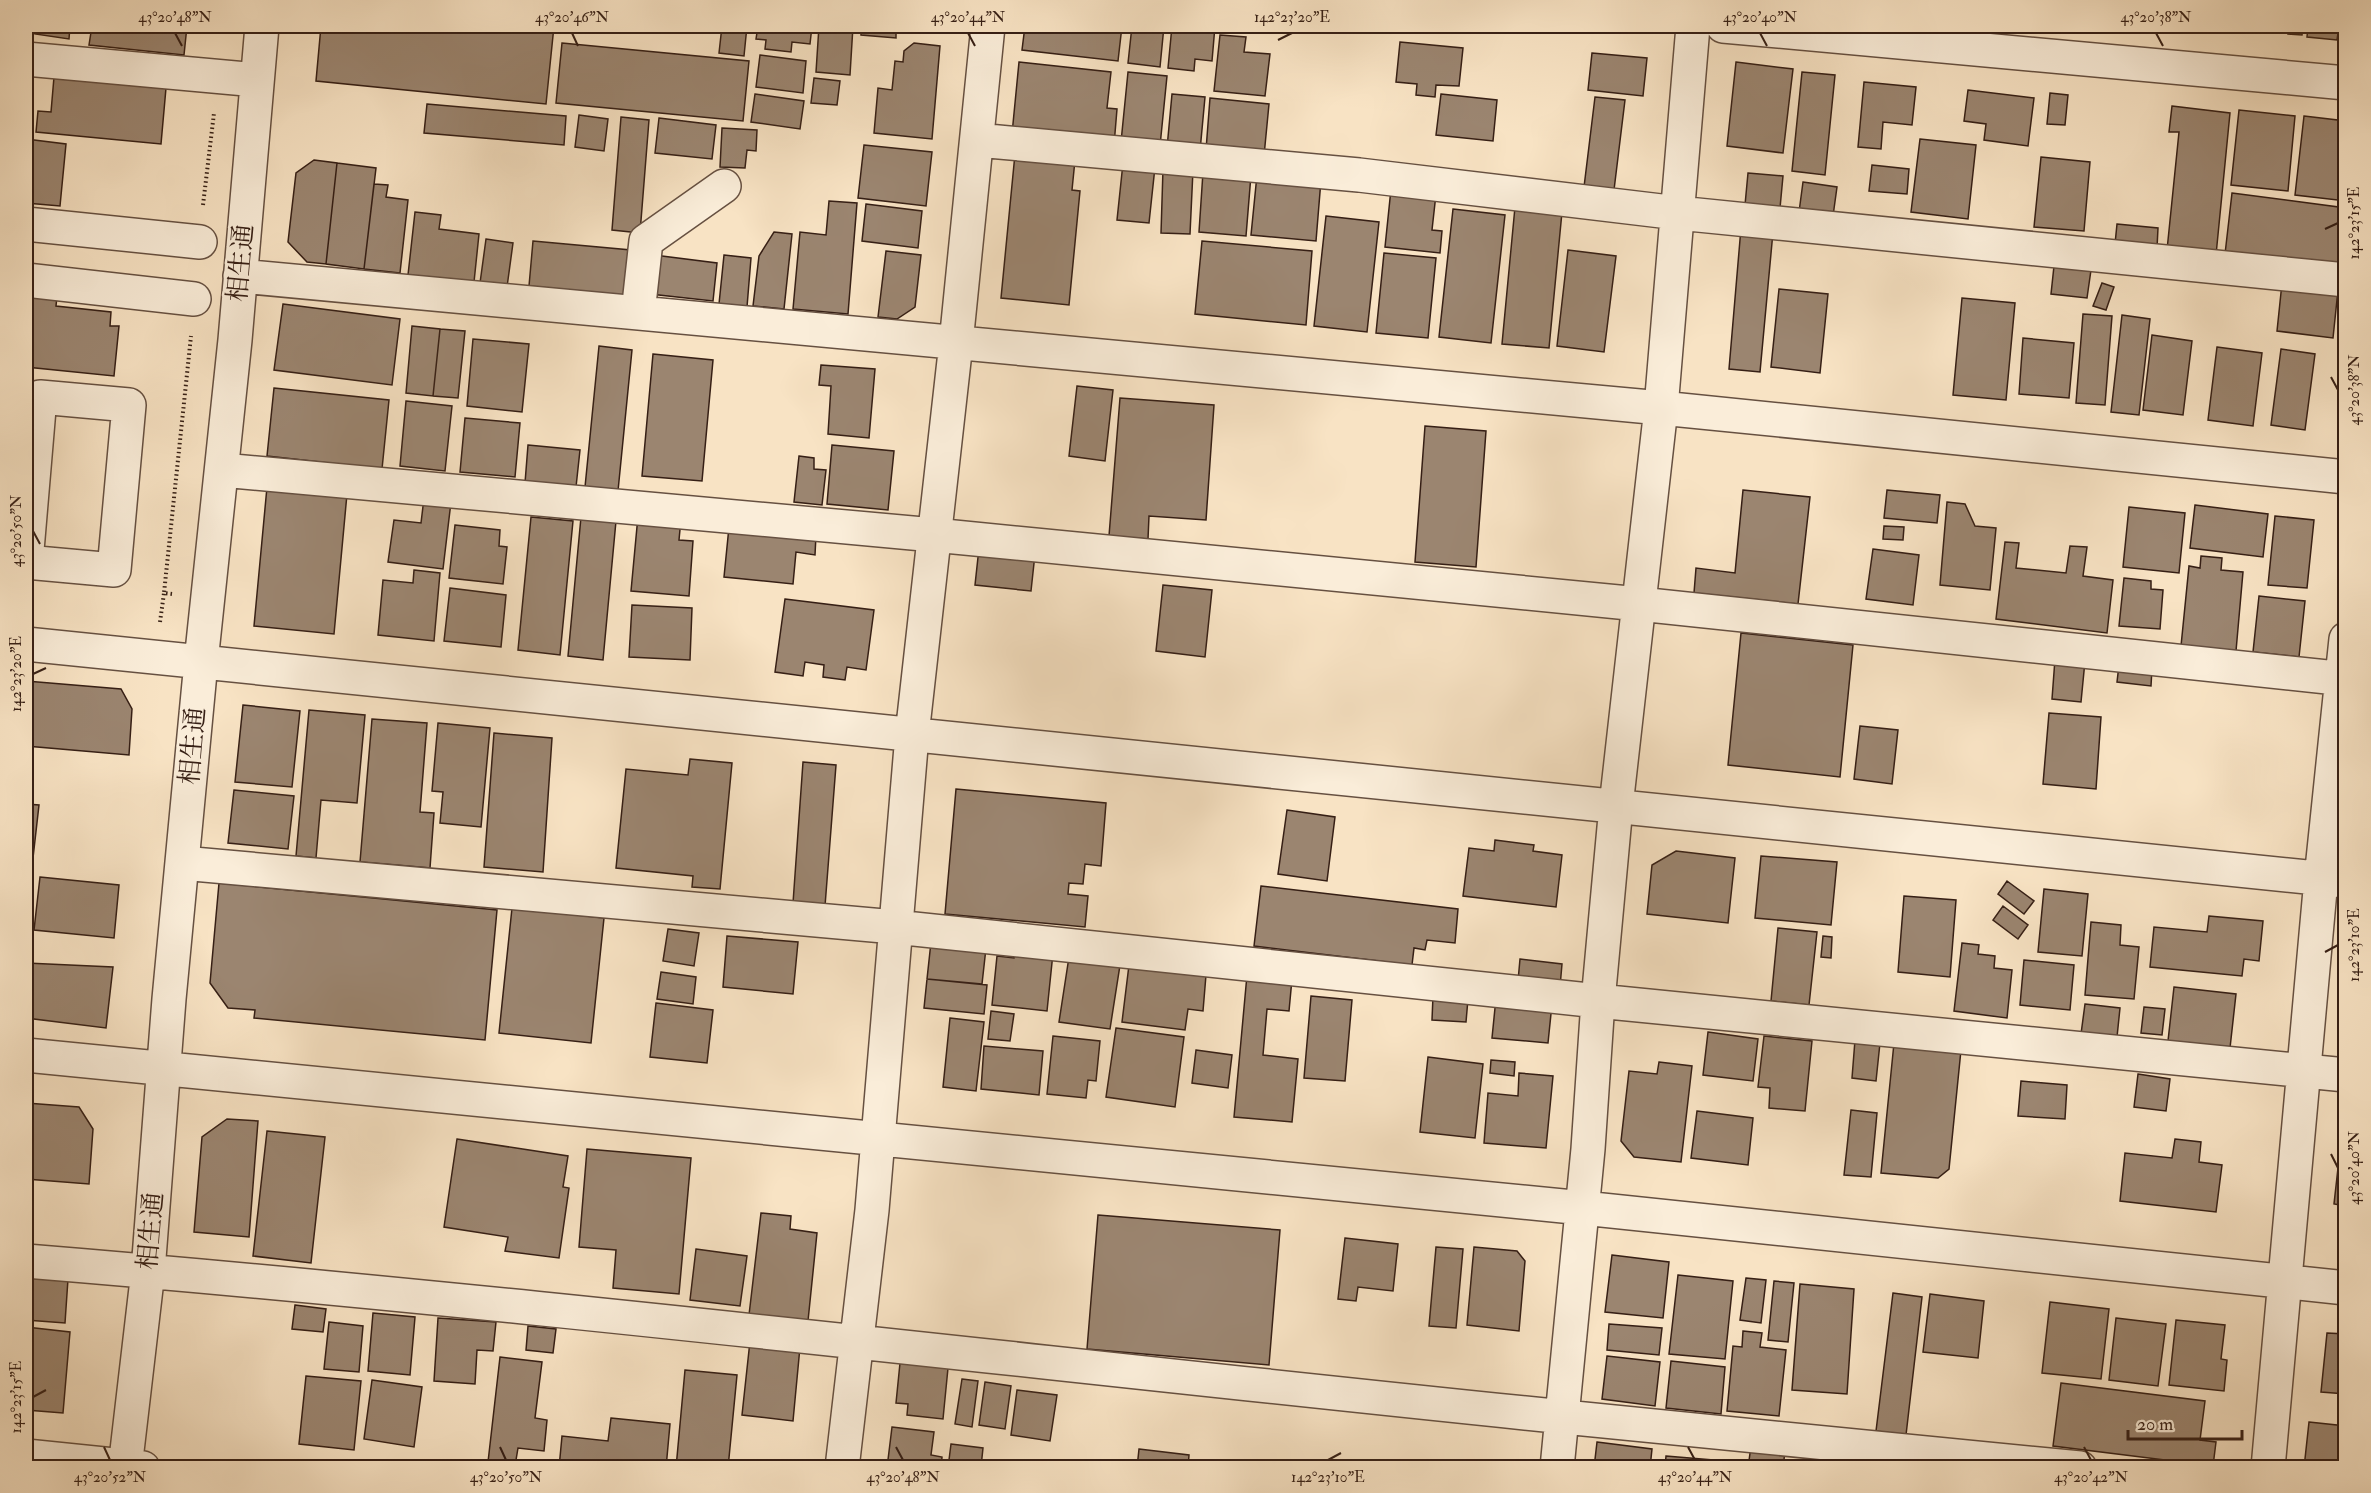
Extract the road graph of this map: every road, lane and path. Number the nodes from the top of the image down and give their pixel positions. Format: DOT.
graph roads {
  1 [pos="262,26"];
  2 [pos="988,26"];
  3 [pos="1694,26"];
  4 [pos="1723,26"];
  5 [pos="26,59"];
  6 [pos="257,80"];
  7 [pos="2346,83"];
  8 [pos="977,140"];
  9 [pos="724,186"];
  10 [pos="1678,213"];
  11 [pos="26,224"];
  12 [pos="200,242"];
  13 [pos="240,276"];
  14 [pos="26,280"];
  15 [pos="2346,280"];
  16 [pos="194,299"];
  17 [pos="638,313"];
  18 [pos="190,336"];
  19 [pos="956,343"];
  20 [pos="1661,408"];
  21 [pos="222,470"];
  22 [pos="2346,477"];
  23 [pos="934,535"];
  24 [pos="26,563"];
  25 [pos="208,599"];
  26 [pos="1639,604"];
  27 [pos="2346,639"];
  28 [pos="26,644"];
  29 [pos="201,662"];
  30 [pos="2344,679"];
  31 [pos="912,735"];
  32 [pos="1616,806"];
  33 [pos="182,863"];
  34 [pos="2333,880"];
  35 [pos="895,927"];
  36 [pos="1598,1001"];
  37 [pos="26,1055"];
  38 [pos="163,1068"];
  39 [pos="2304,1070"];
  40 [pos="2346,1075"];
  41 [pos="877,1140"];
  42 [pos="1582,1208"];
  43 [pos="26,1261"];
  44 [pos="148,1271"];
  45 [pos="2286,1282"];
  46 [pos="2346,1288"];
  47 [pos="855,1341"];
  48 [pos="1562,1417"];
  49 [pos="26,1456"];
  50 [pos="131,1467"];
  51 [pos="842,1467"];
  52 [pos="1557,1467"];
  53 [pos="2080,1467"];
  54 [pos="2268,1467"];
  1 -- 6 [label="street, 相生通"];
  2 -- 8 [label="street"];
  3 -- 10 [label="street"];
  4 -- 7 [label="street"];
  5 -- 6 [label="street"];
  6 -- 13 [label="street, 相生通"];
  8 -- 10 [label="street"];
  8 -- 19 [label="street"];
  9 -- 17 [label="street"];
  10 -- 15 [label="street"];
  10 -- 20 [label="street"];
  11 -- 12 [label="street"];
  13 -- 17 [label="street"];
  13 -- 21 [label="street, 相生通"];
  14 -- 16 [label="street"];
  17 -- 19 [label="street"];
  18 -- 25 [label="path"];
  19 -- 20 [label="street"];
  19 -- 23 [label="street"];
  20 -- 22 [label="street"];
  20 -- 26 [label="street"];
  21 -- 23 [label="street"];
  21 -- 25 [label="street, 相生通"];
  23 -- 26 [label="street"];
  23 -- 31 [label="street"];
  24 -- 24 [label="street"];
  25 -- 29 [label="street, 相生通"];
  26 -- 30 [label="street"];
  26 -- 32 [label="street"];
  27 -- 30 [label="street"];
  28 -- 29 [label="street"];
  29 -- 31 [label="street"];
  29 -- 33 [label="street, 相生通"];
  30 -- 34 [label="street"];
  31 -- 32 [label="street"];
  31 -- 35 [label="street"];
  32 -- 34 [label="street"];
  32 -- 36 [label="street"];
  33 -- 35 [label="street"];
  33 -- 38 [label="street, 相生通"];
  34 -- 39 [label="street"];
  35 -- 36 [label="street"];
  35 -- 41 [label="street"];
  36 -- 39 [label="street"];
  36 -- 42 [label="street"];
  37 -- 38 [label="street"];
  38 -- 41 [label="street"];
  38 -- 44 [label="street, 相生通"];
  39 -- 40 [label="street"];
  39 -- 45 [label="street"];
  41 -- 42 [label="street"];
  41 -- 47 [label="street"];
  42 -- 45 [label="street"];
  42 -- 48 [label="street"];
  43 -- 44 [label="street"];
  44 -- 47 [label="street"];
  44 -- 50 [label="street, 相生通"];
  45 -- 46 [label="street"];
  45 -- 54 [label="street"];
  47 -- 48 [label="street"];
  47 -- 51 [label="street"];
  48 -- 52 [label="street"];
  48 -- 53 [label="street"];
  49 -- 50 [label="street"];
}
